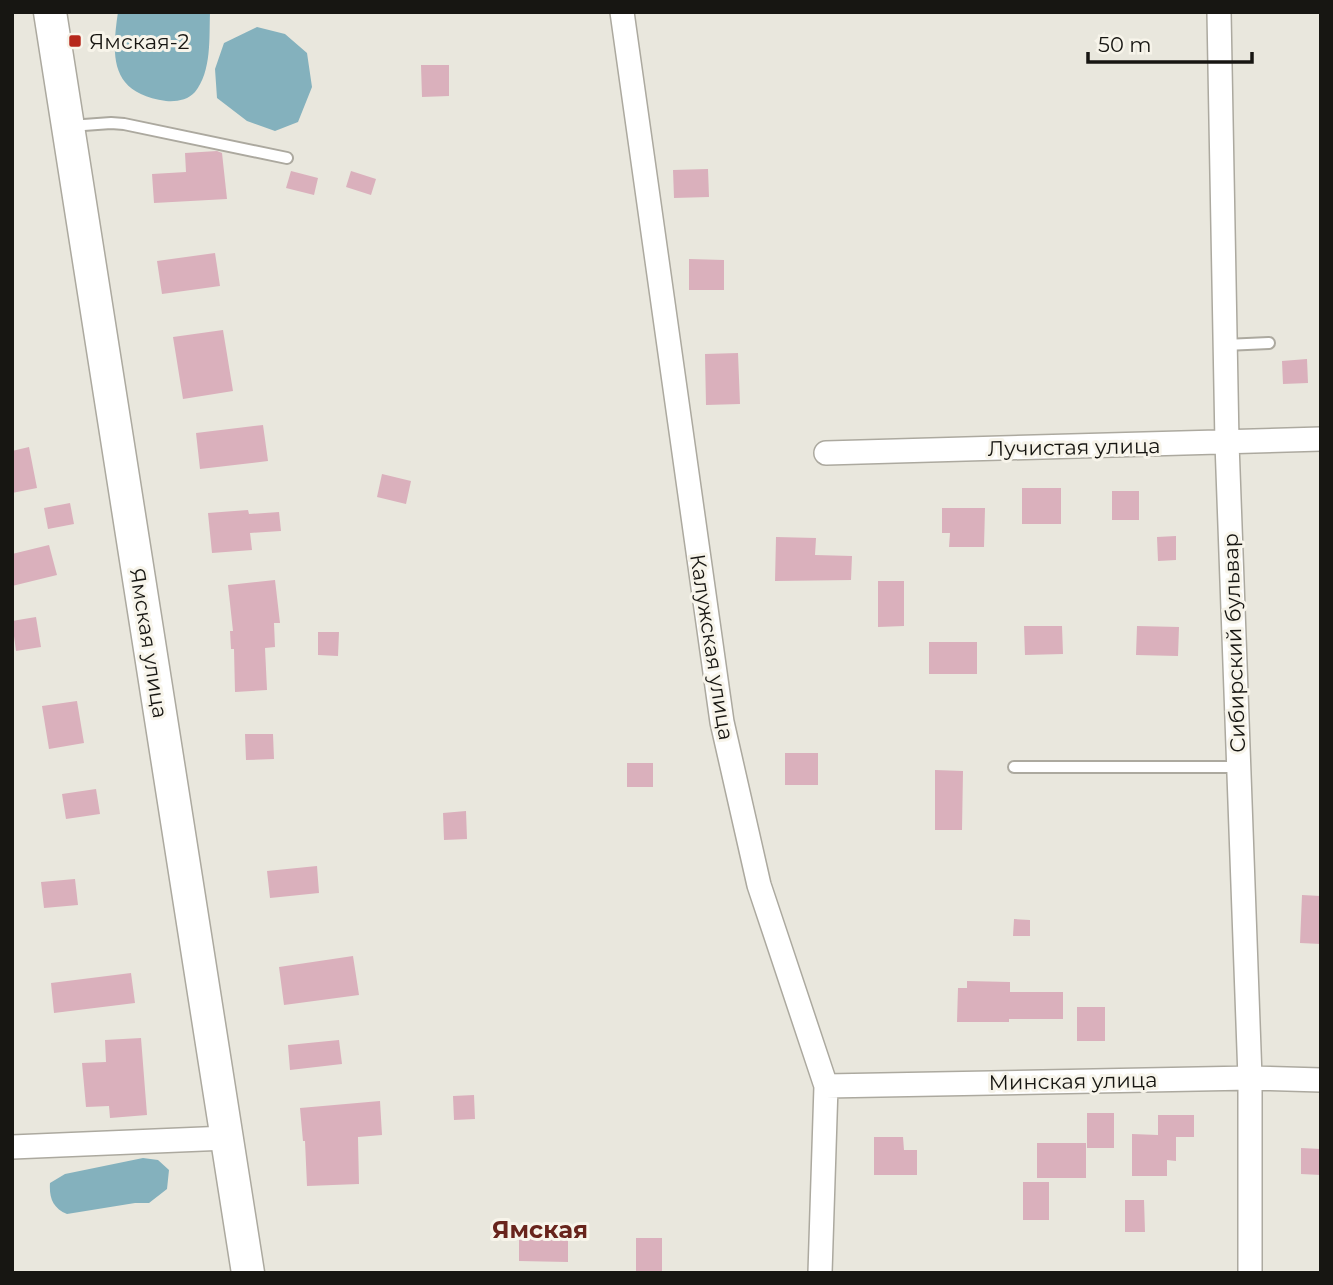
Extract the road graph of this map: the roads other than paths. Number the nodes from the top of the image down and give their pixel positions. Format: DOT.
graph roads {
  1 [pos="50,12"];
  2 [pos="622,12"];
  3 [pos="1219,12"];
  4 [pos="67,126"];
  5 [pos="287,158"];
  6 [pos="1269,343"];
  7 [pos="1225,345"];
  8 [pos="1321,439"];
  9 [pos="1227,443"];
  10 [pos="827,453"];
  11 [pos="1014,766"];
  12 [pos="1238,767"];
  13 [pos="1250,1078"];
  14 [pos="1321,1080"];
  15 [pos="826,1086"];
  16 [pos="227,1138"];
  17 [pos="12,1147"];
  18 [pos="248,1273"];
  19 [pos="820,1273"];
  20 [pos="1250,1273"];
  1 -- 4 [label="main road, Ямская улица"];
  2 -- 15 [label="street, Калужская улица"];
  3 -- 7 [label="street, Сибирский бульвар"];
  4 -- 5 [label="lane"];
  4 -- 16 [label="main road, Ямская улица"];
  6 -- 7 [label="lane"];
  7 -- 9 [label="street, Сибирский бульвар"];
  8 -- 9 [label="street, Лучистая улица"];
  9 -- 10 [label="street, Лучистая улица"];
  9 -- 12 [label="street, Сибирский бульвар"];
  11 -- 12 [label="lane"];
  12 -- 13 [label="street, Сибирский бульвар"];
  13 -- 14 [label="street, Минская улица"];
  13 -- 15 [label="street, Минская улица"];
  13 -- 20 [label="street, Сибирский бульвар"];
  15 -- 19 [label="street, Калужская улица"];
  16 -- 17 [label="street"];
  16 -- 18 [label="main road, Ямская улица"];
}
